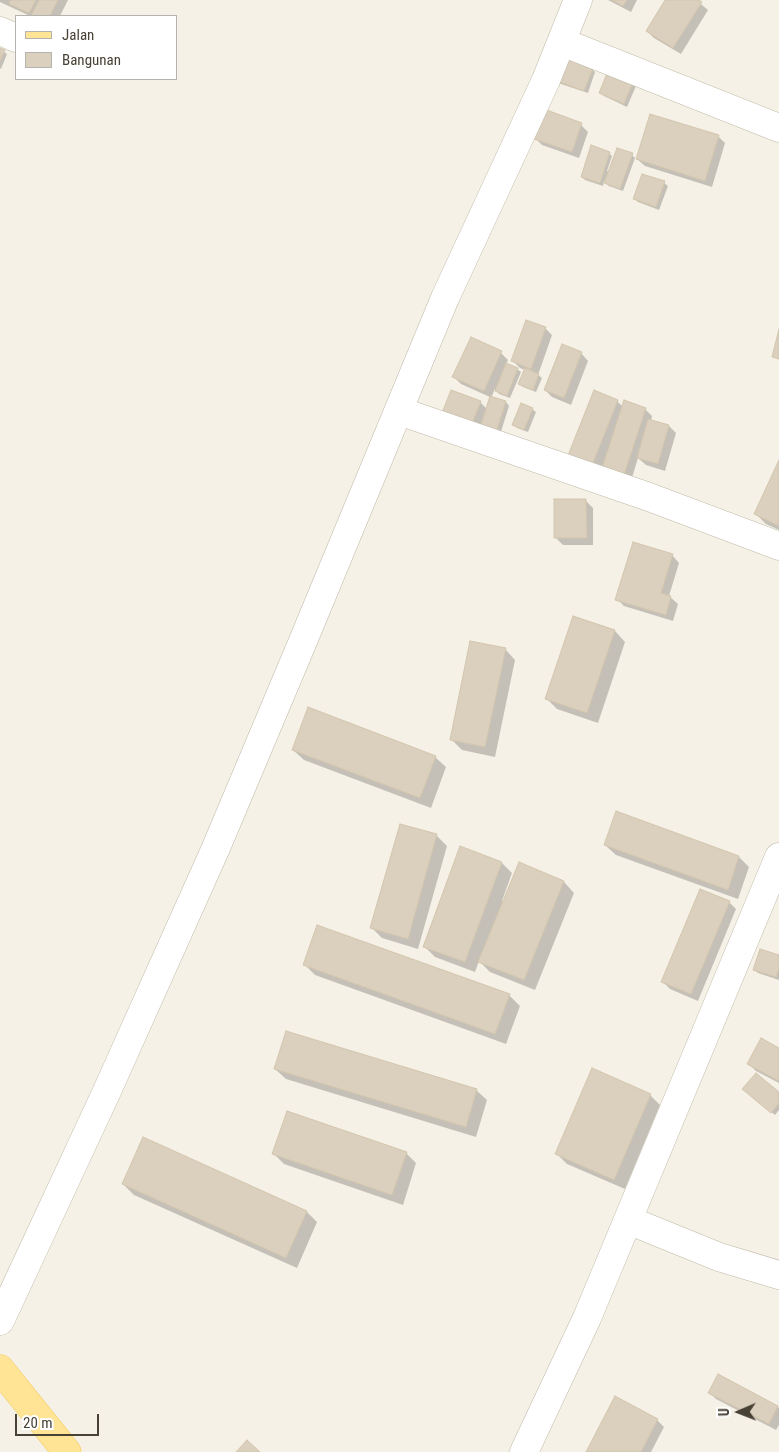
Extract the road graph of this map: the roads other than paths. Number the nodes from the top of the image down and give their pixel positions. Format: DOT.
graph roads {
  1 [pos="578,0"];
  2 [pos="0,31"];
  3 [pos="15,38"];
  4 [pos="562,42"];
  5 [pos="779,128"];
  6 [pos="399,410"];
  7 [pos="779,546"];
  8 [pos="779,858"];
  9 [pos="628,1220"];
  10 [pos="779,1275"];
  11 [pos="0,1321"];
  12 [pos="0,1369"];
  13 [pos="68,1452"];
  14 [pos="524,1452"];
  1 -- 4 [label="street"];
  2 -- 3 [label="street"];
  4 -- 5 [label="street"];
  4 -- 6 [label="street"];
  6 -- 7 [label="street"];
  6 -- 11 [label="street"];
  8 -- 9 [label="street"];
  9 -- 10 [label="street"];
  9 -- 14 [label="street"];
  12 -- 13 [label="main road"];
}
